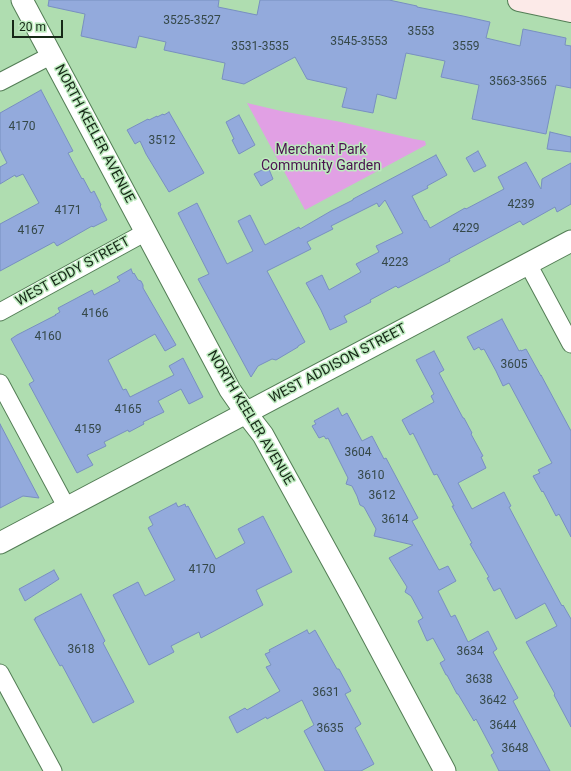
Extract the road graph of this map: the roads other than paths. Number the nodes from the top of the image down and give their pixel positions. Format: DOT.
graph roads {
  1 [pos="22,0"];
  2 [pos="519,0"];
  3 [pos="571,11"];
  4 [pos="52,55"];
  5 [pos="0,82"];
  6 [pos="146,232"];
  7 [pos="571,241"];
  8 [pos="528,264"];
  9 [pos="0,312"];
  10 [pos="571,344"];
  11 [pos="0,383"];
  12 [pos="246,413"];
  13 [pos="67,508"];
  14 [pos="0,544"];
  15 [pos="0,673"];
  16 [pos="53,771"];
  17 [pos="445,771"];
  1 -- 4 [label="street, NORTH KEELER AVENUE"];
  2 -- 3 [label="main road"];
  4 -- 5 [label="street"];
  4 -- 6 [label="street, NORTH KEELER AVENUE"];
  6 -- 9 [label="street, WEST EDDY STREET"];
  6 -- 12 [label="street, NORTH KEELER AVENUE"];
  7 -- 8 [label="street, WEST ADDISON STREET"];
  8 -- 10 [label="street"];
  8 -- 12 [label="street, WEST ADDISON STREET"];
  11 -- 13 [label="street"];
  12 -- 13 [label="street, WEST ADDISON STREET"];
  12 -- 17 [label="street, NORTH KEELER AVENUE"];
  13 -- 14 [label="street, WEST ADDISON STREET"];
  15 -- 16 [label="street"];
}
